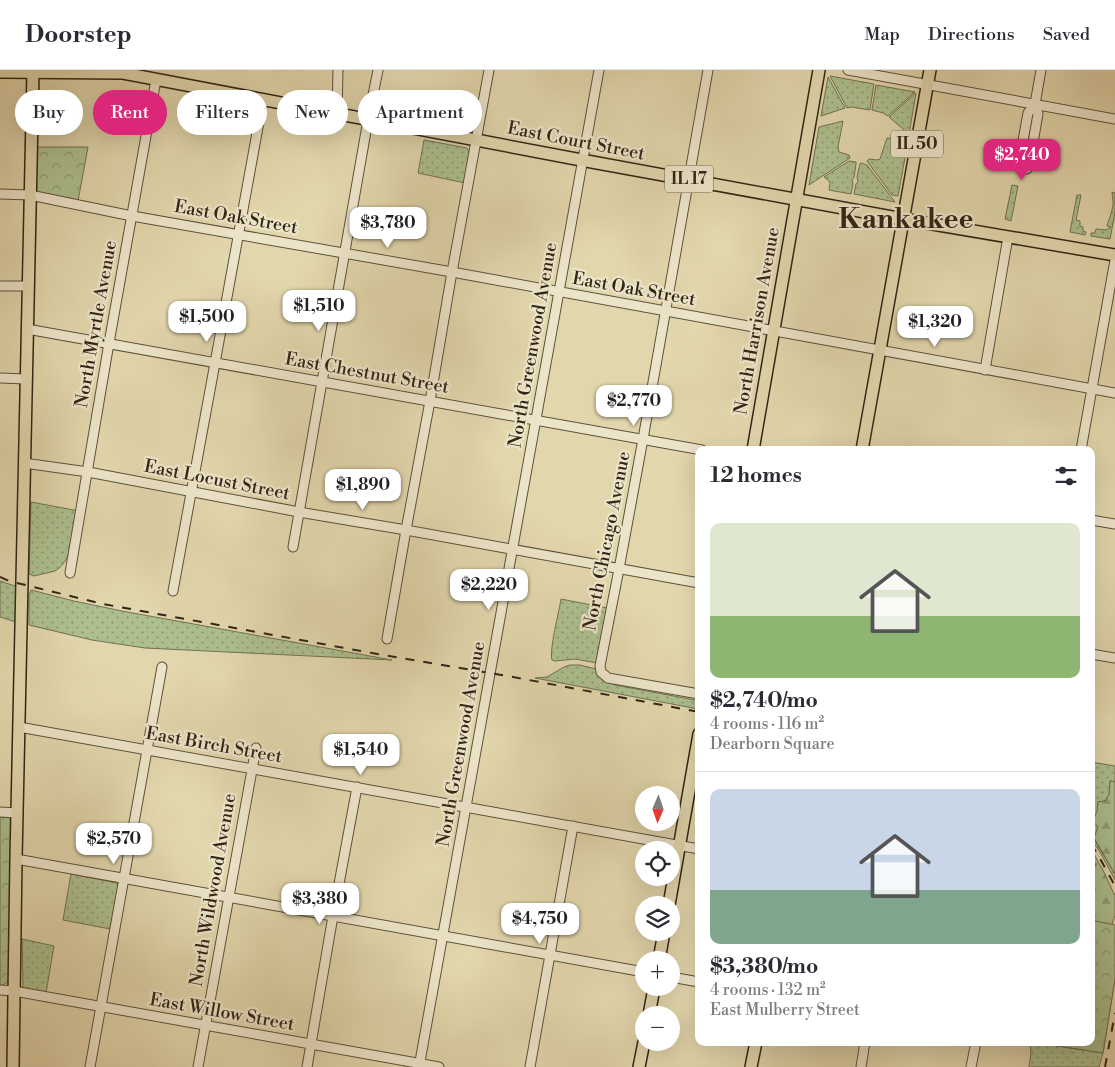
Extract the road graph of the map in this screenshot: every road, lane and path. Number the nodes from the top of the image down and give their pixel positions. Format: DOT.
graph roads {
  1 [pos="338,70"];
  2 [pos="378,70"];
  3 [pos="489,70"];
  4 [pos="599,70"];
  5 [pos="708,70"];
  6 [pos="819,70"];
  7 [pos="848,70"];
  8 [pos="930,70"];
  9 [pos="1041,70"];
  10 [pos="0,72"];
  11 [pos="33,72"];
  12 [pos="123,72"];
  13 [pos="156,80"];
  14 [pos="928,84"];
  15 [pos="209,90"];
  16 [pos="338,90"];
  17 [pos="374,90"];
  18 [pos="1035,104"];
  19 [pos="1115,118"];
  20 [pos="256,135"];
  21 [pos="365,135"];
  22 [pos="449,135"];
  23 [pos="476,140"];
  24 [pos="582,160"];
  25 [pos="688,179"];
  26 [pos="0,194"];
  27 [pos="30,195"];
  28 [pos="796,199"];
  29 [pos="132,216"];
  30 [pos="903,219"];
  31 [pos="238,234"];
  32 [pos="1008,237"];
  33 [pos="345,253"];
  34 [pos="1115,255"];
  35 [pos="1115,260"];
  36 [pos="452,272"];
  37 [pos="0,286"];
  38 [pos="28,286"];
  39 [pos="559,292"];
  40 [pos="667,312"];
  41 [pos="27,329"];
  42 [pos="773,331"];
  43 [pos="109,343"];
  44 [pos="880,350"];
  45 [pos="216,362"];
  46 [pos="986,370"];
  47 [pos="0,378"];
  48 [pos="26,379"];
  49 [pos="322,382"];
  50 [pos="1092,389"];
  51 [pos="1115,394"];
  52 [pos="430,401"];
  53 [pos="536,420"];
  54 [pos="643,440"];
  55 [pos="754,446"];
  56 [pos="863,446"];
  57 [pos="1082,446"];
  58 [pos="695,449"];
  59 [pos="24,463"];
  60 [pos="88,472"];
  61 [pos="192,492"];
  62 [pos="299,512"];
  63 [pos="1095,521"];
  64 [pos="1115,524"];
  65 [pos="406,530"];
  66 [pos="293,547"];
  67 [pos="512,550"];
  68 [pos="619,569"];
  69 [pos="70,573"];
  70 [pos="695,582"];
  71 [pos="173,591"];
  72 [pos="387,639"];
  73 [pos="1095,655"];
  74 [pos="1115,658"];
  75 [pos="162,668"];
  76 [pos="695,693"];
  77 [pos="19,727"];
  78 [pos="256,748"];
  79 [pos="147,750"];
  80 [pos="695,756"];
  81 [pos="252,769"];
  82 [pos="357,788"];
  83 [pos="466,807"];
  84 [pos="0,812"];
  85 [pos="17,813"];
  86 [pos="573,826"];
  87 [pos="657,841"];
  88 [pos="680,841"];
  89 [pos="680,845"];
  90 [pos="695,848"];
  91 [pos="16,859"];
  92 [pos="124,879"];
  93 [pos="228,898"];
  94 [pos="333,916"];
  95 [pos="443,936"];
  96 [pos="550,955"];
  97 [pos="635,970"];
  98 [pos="680,979"];
  99 [pos="695,981"];
  100 [pos="0,990"];
  101 [pos="14,991"];
  102 [pos="101,1006"];
  103 [pos="206,1025"];
  104 [pos="312,1044"];
  105 [pos="755,1046"];
  106 [pos="864,1046"];
  107 [pos="975,1046"];
  108 [pos="642,1051"];
  109 [pos="419,1065"];
  110 [pos="13,1067"];
  111 [pos="90,1067"];
  112 [pos="198,1067"];
  113 [pos="307,1067"];
  114 [pos="439,1067"];
  115 [pos="530,1067"];
  116 [pos="639,1067"];
  117 [pos="751,1067"];
  118 [pos="861,1067"];
  119 [pos="971,1067"];
  1 -- 16 [label="street"];
  2 -- 17 [label="street"];
  3 -- 23 [label="street"];
  4 -- 24 [label="street, North Greenwood Avenue"];
  5 -- 25 [label="street, North Chicago Avenue"];
  6 -- 28 [label="main road, North Harrison Avenue"];
  7 -- 14 [label="street"];
  8 -- 14 [label="main road, IL 50"];
  9 -- 18 [label="street"];
  10 -- 11 [label="main road, East Court Street / IL 17"];
  11 -- 12 [label="main road, East Court Street / IL 17"];
  11 -- 27 [label="main road"];
  12 -- 13 [label="main road, East Court Street / IL 17"];
  13 -- 15 [label="main road, East Court Street / IL 17"];
  13 -- 29 [label="street, North Myrtle Avenue"];
  14 -- 18 [label="street"];
  14 -- 30 [label="main road, IL 50"];
  18 -- 18 [label="street"];
  18 -- 19 [label="street"];
  20 -- 31 [label="street"];
  21 -- 33 [label="street"];
  22 -- 23 [label="main road, East Court Street / IL 17"];
  23 -- 24 [label="main road, East Court Street / IL 17"];
  23 -- 36 [label="street"];
  24 -- 25 [label="main road, East Court Street / IL 17"];
  24 -- 39 [label="street, North Greenwood Avenue"];
  25 -- 28 [label="main road, East Court Street / IL 17"];
  25 -- 40 [label="street, North Chicago Avenue"];
  26 -- 27 [label="street, East Oak Street"];
  27 -- 29 [label="street, East Oak Street"];
  27 -- 38 [label="main road"];
  28 -- 30 [label="main road, East Court Street / IL 17"];
  28 -- 42 [label="main road, North Harrison Avenue"];
  29 -- 31 [label="street, East Oak Street"];
  29 -- 43 [label="street, North Myrtle Avenue"];
  30 -- 32 [label="main road, East Court Street / IL 17"];
  30 -- 44 [label="main road, IL 50"];
  31 -- 33 [label="street, East Oak Street"];
  31 -- 45 [label="street"];
  32 -- 34 [label="main road, East Court Street / IL 17"];
  32 -- 46 [label="street"];
  33 -- 36 [label="street, East Oak Street"];
  33 -- 49 [label="street"];
  35 -- 50 [label="street"];
  36 -- 39 [label="street, East Oak Street"];
  36 -- 52 [label="street"];
  37 -- 38 [label="street"];
  38 -- 41 [label="main road"];
  39 -- 40 [label="street, East Oak Street"];
  39 -- 53 [label="street, North Greenwood Avenue"];
  40 -- 42 [label="street, East Oak Street"];
  40 -- 54 [label="street, North Chicago Avenue"];
  41 -- 43 [label="street, East Chestnut Street"];
  41 -- 48 [label="main road"];
  42 -- 44 [label="street, East Oak Street"];
  42 -- 55 [label="main road, North Harrison Avenue"];
  43 -- 45 [label="street, East Chestnut Street"];
  43 -- 60 [label="street, North Myrtle Avenue"];
  44 -- 46 [label="street, East Oak Street"];
  44 -- 56 [label="main road, IL 50"];
  45 -- 49 [label="street, East Chestnut Street"];
  45 -- 61 [label="street"];
  46 -- 50 [label="street, East Oak Street"];
  47 -- 48 [label="street"];
  48 -- 59 [label="main road"];
  49 -- 52 [label="street, East Chestnut Street"];
  49 -- 62 [label="street"];
  50 -- 51 [label="street, East Oak Street"];
  50 -- 57 [label="street"];
  52 -- 53 [label="street, East Chestnut Street"];
  52 -- 65 [label="street"];
  53 -- 54 [label="street, East Chestnut Street"];
  53 -- 67 [label="street, North Greenwood Avenue"];
  54 -- 58 [label="street, East Chestnut Street"];
  54 -- 68 [label="street, North Chicago Avenue"];
  59 -- 60 [label="street, East Locust Street"];
  59 -- 77 [label="main road"];
  60 -- 61 [label="street, East Locust Street"];
  60 -- 69 [label="street, North Myrtle Avenue"];
  61 -- 62 [label="street, East Locust Street"];
  61 -- 71 [label="street"];
  62 -- 65 [label="street, East Locust Street"];
  62 -- 66 [label="street"];
  63 -- 64 [label="street"];
  65 -- 67 [label="street, East Locust Street"];
  65 -- 72 [label="street"];
  67 -- 68 [label="street, East Locust Street"];
  67 -- 83 [label="street, North Greenwood Avenue"];
  68 -- 70 [label="street, East Locust Street"];
  68 -- 76 [label="street, North Chicago Avenue"];
  73 -- 74 [label="street"];
  75 -- 79 [label="street"];
  77 -- 79 [label="street, East Birch Street"];
  77 -- 85 [label="main road"];
  78 -- 81 [label="street, North Wildwood Avenue"];
  79 -- 81 [label="street, East Birch Street"];
  79 -- 92 [label="street"];
  80 -- 88 [label="main road"];
  81 -- 82 [label="street, East Birch Street"];
  81 -- 93 [label="street, North Wildwood Avenue"];
  82 -- 83 [label="street, East Birch Street"];
  82 -- 94 [label="street"];
  83 -- 86 [label="street, East Birch Street"];
  83 -- 95 [label="street, North Greenwood Avenue"];
  84 -- 85 [label="street"];
  85 -- 91 [label="main road"];
  86 -- 87 [label="street, East Birch Street"];
  86 -- 96 [label="street"];
  89 -- 90 [label="street, East Birch Street"];
  91 -- 92 [label="street"];
  91 -- 101 [label="main road"];
  92 -- 93 [label="street"];
  92 -- 102 [label="street"];
  93 -- 94 [label="street"];
  93 -- 103 [label="street, North Wildwood Avenue"];
  94 -- 95 [label="street"];
  94 -- 104 [label="street"];
  95 -- 96 [label="street"];
  95 -- 109 [label="street, North Greenwood Avenue"];
  96 -- 97 [label="street"];
  96 -- 115 [label="street"];
  98 -- 99 [label="street"];
  100 -- 101 [label="street, East Willow Street"];
  101 -- 102 [label="street, East Willow Street"];
  101 -- 110 [label="main road"];
  102 -- 103 [label="street, East Willow Street"];
  102 -- 111 [label="street"];
  103 -- 104 [label="street, East Willow Street"];
  103 -- 112 [label="street, North Wildwood Avenue"];
  104 -- 109 [label="street, East Willow Street"];
  104 -- 113 [label="street"];
  105 -- 117 [label="main road"];
  106 -- 118 [label="street"];
  107 -- 119 [label="street"];
  108 -- 116 [label="main road"];
  109 -- 114 [label="street, East Willow Street"];
}
